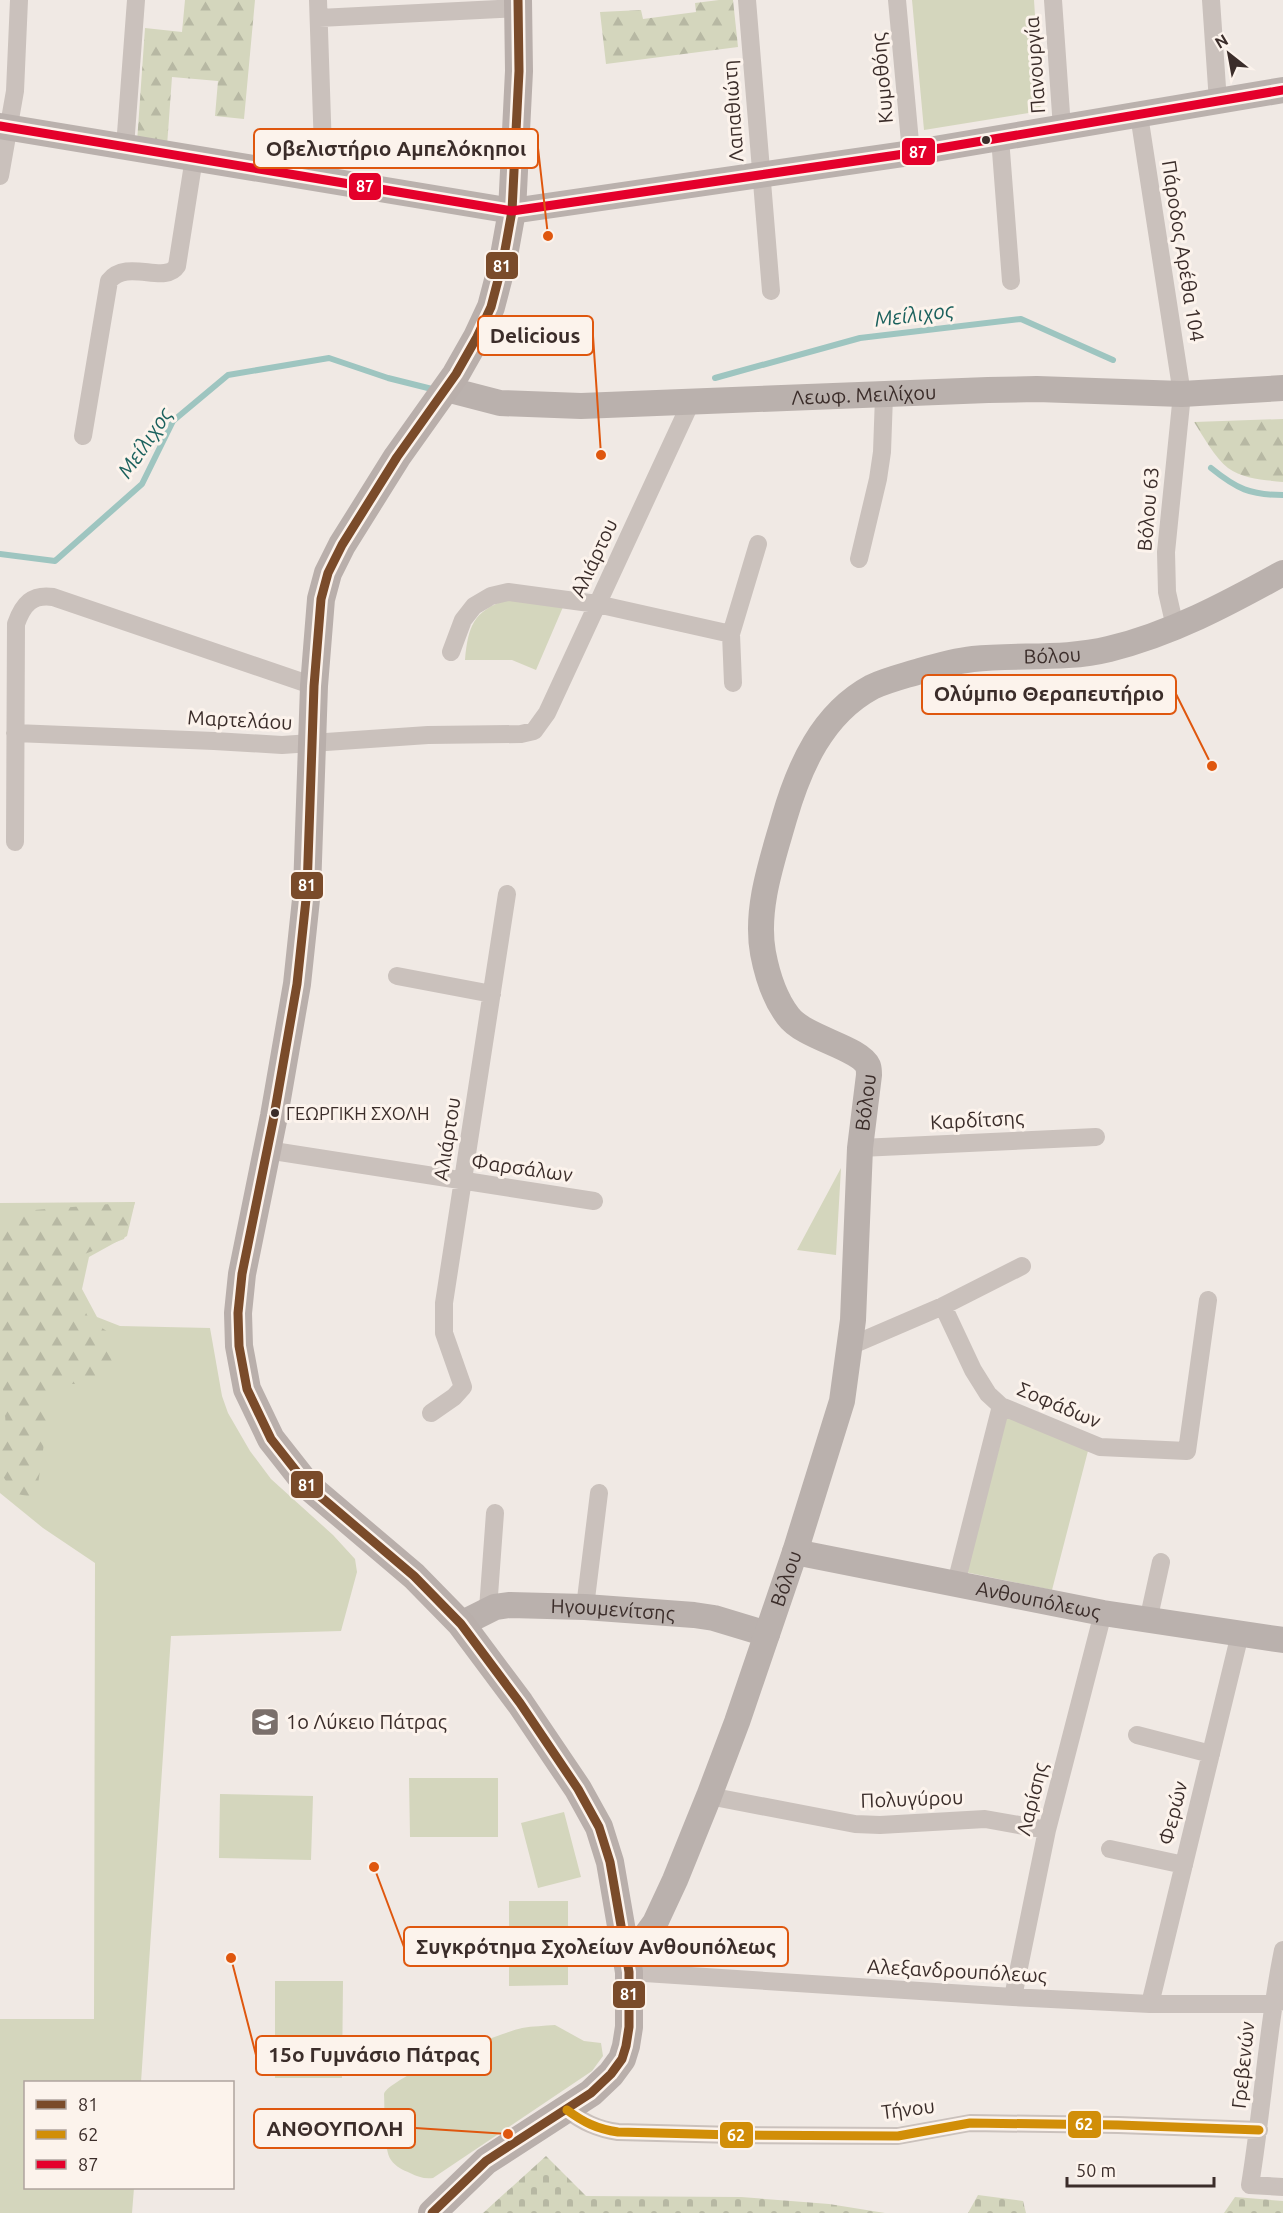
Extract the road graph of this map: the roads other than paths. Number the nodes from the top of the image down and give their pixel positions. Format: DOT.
graph roads {
  1 [pos="19,0"];
  2 [pos="136,0"];
  3 [pos="747,0"];
  4 [pos="897,0"];
  5 [pos="1053,0"];
  6 [pos="1210,0"];
  7 [pos="518,4"];
  8 [pos="319,9"];
  9 [pos="1283,90"];
  10 [pos="1218,102"];
  11 [pos="1139,115"];
  12 [pos="5,127"];
  13 [pos="1062,128"];
  14 [pos="1000,138"];
  15 [pos="125,147"];
  16 [pos="911,153"];
  17 [pos="194,158"];
  18 [pos="0,176"];
  19 [pos="760,176"];
  20 [pos="324,180"];
  21 [pos="512,212"];
  22 [pos="1011,281"];
  23 [pos="771,291"];
  24 [pos="1283,388"];
  25 [pos="446,389"];
  26 [pos="1182,394"];
  27 [pos="884,396"];
  28 [pos="691,402"];
  29 [pos="83,436"];
  30 [pos="758,544"];
  31 [pos="859,559"];
  32 [pos="1283,573"];
  33 [pos="597,604"];
  34 [pos="1175,627"];
  35 [pos="731,634"];
  36 [pos="451,652"];
  37 [pos="733,683"];
  38 [pos="314,686"];
  39 [pos="534,731"];
  40 [pos="15,734"];
  41 [pos="312,744"];
  42 [pos="15,842"];
  43 [pos="507,894"];
  44 [pos="397,976"];
  45 [pos="492,994"];
  46 [pos="1096,1137"];
  47 [pos="860,1148"];
  48 [pos="267,1150"];
  49 [pos="463,1182"];
  50 [pos="594,1201"];
  51 [pos="1022,1266"];
  52 [pos="1208,1300"];
  53 [pos="943,1306"];
  54 [pos="850,1346"];
  55 [pos="1001,1406"];
  56 [pos="431,1413"];
  57 [pos="599,1493"];
  58 [pos="495,1513"];
  59 [pos="795,1552"];
  60 [pos="1161,1562"];
  61 [pos="956,1583"];
  62 [pos="585,1607"];
  63 [pos="488,1609"];
  64 [pos="1103,1613"];
  65 [pos="1148,1621"];
  66 [pos="461,1624"];
  67 [pos="767,1634"];
  68 [pos="1240,1634"];
  69 [pos="1283,1640"];
  70 [pos="1137,1735"];
  71 [pos="1211,1754"];
  72 [pos="709,1796"];
  73 [pos="1047,1830"];
  74 [pos="1110,1850"];
  75 [pos="1184,1865"];
  76 [pos="1283,1950"];
  77 [pos="628,1962"];
  78 [pos="1013,1997"];
  79 [pos="1278,2002"];
  80 [pos="1150,2004"];
  81 [pos="567,2110"];
  82 [pos="1259,2130"];
  83 [pos="1283,2187"];
  84 [pos="432,2213"];
  1 -- 12 [label="street"];
  2 -- 15 [label="street"];
  3 -- 19 [label="street, Λαπαθιώτη"];
  4 -- 16 [label="street, Κυμοθόης"];
  5 -- 13 [label="street, Πανουργία"];
  6 -- 10 [label="street"];
  7 -- 8 [label="street"];
  7 -- 21 [label="main road"];
  8 -- 20 [label="street"];
  9 -- 10 [label="street"];
  10 -- 11 [label="street"];
  11 -- 13 [label="street"];
  11 -- 26 [label="street, Πάροδος Αρέθα 104"];
  12 -- 15 [label="street"];
  12 -- 18 [label="street"];
  13 -- 14 [label="street"];
  14 -- 16 [label="street"];
  14 -- 22 [label="street"];
  15 -- 17 [label="street"];
  16 -- 19 [label="street"];
  17 -- 20 [label="street"];
  17 -- 29 [label="street"];
  19 -- 21 [label="street"];
  19 -- 23 [label="street, Λαπαθιώτη"];
  20 -- 21 [label="street"];
  21 -- 25 [label="main road"];
  24 -- 26 [label="street, Λεωφ. Μειλίχου"];
  25 -- 28 [label="street, Λεωφ. Μειλίχου"];
  25 -- 38 [label="main road"];
  26 -- 27 [label="street, Λεωφ. Μειλίχου"];
  26 -- 34 [label="street, Βόλου 63"];
  27 -- 28 [label="street, Λεωφ. Μειλίχου"];
  27 -- 31 [label="street"];
  28 -- 33 [label="street, Αλιάρτου"];
  30 -- 35 [label="street"];
  32 -- 34 [label="street, Βόλου"];
  33 -- 35 [label="street"];
  33 -- 36 [label="street"];
  33 -- 39 [label="street, Αλιάρτου"];
  34 -- 47 [label="street, Βόλου"];
  35 -- 37 [label="street"];
  38 -- 40 [label="street"];
  38 -- 41 [label="main road"];
  39 -- 41 [label="street, Μαρτελάου"];
  40 -- 41 [label="street, Μαρτελάου"];
  40 -- 42 [label="street"];
  41 -- 48 [label="main road"];
  43 -- 45 [label="street, Αλιάρτου"];
  44 -- 45 [label="street"];
  45 -- 49 [label="street, Αλιάρτου"];
  46 -- 47 [label="street, Καρδίτσης"];
  47 -- 54 [label="street, Βόλου"];
  48 -- 49 [label="street, Φαρσάλων"];
  48 -- 66 [label="main road"];
  49 -- 50 [label="street, Φαρσάλων"];
  49 -- 56 [label="street, Αλιάρτου"];
  51 -- 53 [label="street"];
  52 -- 55 [label="street, Σοφάδων"];
  53 -- 54 [label="street"];
  53 -- 55 [label="street, Σοφάδων"];
  54 -- 59 [label="street, Βόλου"];
  55 -- 61 [label="street"];
  57 -- 62 [label="street"];
  58 -- 63 [label="street"];
  59 -- 61 [label="street, Ανθουπόλεως"];
  59 -- 67 [label="street, Βόλου"];
  60 -- 65 [label="street"];
  61 -- 64 [label="street, Ανθουπόλεως"];
  62 -- 63 [label="street, Ηγουμενίτσης"];
  62 -- 67 [label="street, Ηγουμενίτσης"];
  63 -- 66 [label="street, Ηγουμενίτσης"];
  64 -- 65 [label="street, Ανθουπόλεως"];
  64 -- 73 [label="street, Λαρίσης"];
  65 -- 68 [label="street, Ανθουπόλεως"];
  66 -- 77 [label="main road"];
  67 -- 72 [label="street, Βόλου"];
  68 -- 69 [label="street, Ανθουπόλεως"];
  68 -- 71 [label="street, Φερών"];
  70 -- 71 [label="street"];
  71 -- 75 [label="street, Φερών"];
  72 -- 73 [label="street, Πολυγύρου"];
  72 -- 77 [label="street, Βόλου"];
  73 -- 78 [label="street, Λαρίσης"];
  74 -- 75 [label="street"];
  75 -- 80 [label="street, Φερών"];
  76 -- 79 [label="street, Γρεβενών"];
  77 -- 78 [label="street, Αλεξανδρουπόλεως"];
  77 -- 81 [label="main road"];
  78 -- 80 [label="street, Αλεξανδρουπόλεως"];
  79 -- 80 [label="street, Αλεξανδρουπόλεως"];
  79 -- 82 [label="street, Γρεβενών"];
  81 -- 82 [label="street, Τήνου"];
  81 -- 84 [label="main road"];
  82 -- 83 [label="street, Γρεβενών"];
}
